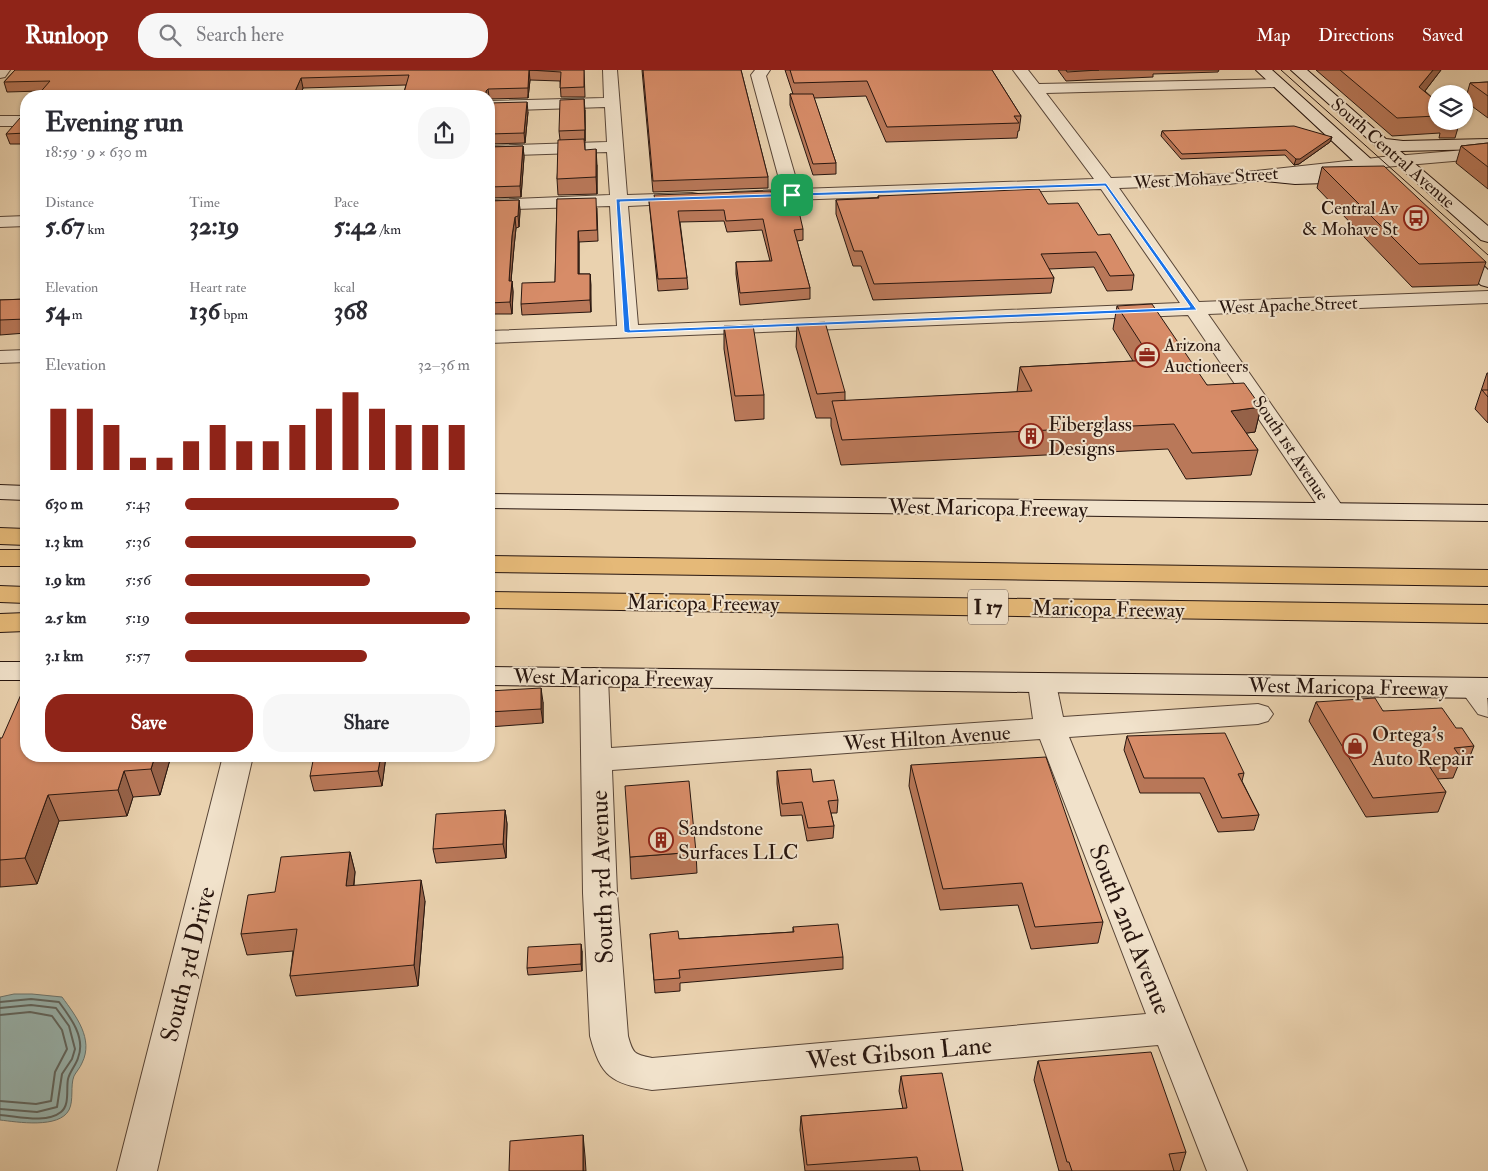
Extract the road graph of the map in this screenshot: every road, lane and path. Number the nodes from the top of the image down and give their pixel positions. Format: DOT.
graph roads {
  1 [pos="3,70"];
  2 [pos="610,70"];
  3 [pos="763,70"];
  4 [pos="1020,70"];
  5 [pos="1298,70"];
  6 [pos="0,74"];
  7 [pos="1269,76"];
  8 [pos="1034,89"];
  9 [pos="612,102"];
  10 [pos="495,106"];
  11 [pos="20,120"];
  12 [pos="0,121"];
  13 [pos="1383,144"];
  14 [pos="1488,144"];
  15 [pos="614,147"];
  16 [pos="495,151"];
  17 [pos="1488,153"];
  18 [pos="1403,161"];
  19 [pos="1378,169"];
  20 [pos="1261,176"];
  21 [pos="1106,184"];
  22 [pos="792,195"];
  23 [pos="618,200"];
  24 [pos="495,205"];
  25 [pos="1410,205"];
  26 [pos="20,221"];
  27 [pos="0,222"];
  28 [pos="1442,236"];
  29 [pos="1488,236"];
  30 [pos="1488,281"];
  31 [pos="1488,297"];
  32 [pos="1195,308"];
  33 [pos="628,332"];
  34 [pos="495,337"];
  35 [pos="20,356"];
  36 [pos="0,357"];
  37 [pos="0,492"];
  38 [pos="20,493"];
  39 [pos="495,501"];
  40 [pos="1333,510"];
  41 [pos="1488,514"];
  42 [pos="0,536"];
  43 [pos="20,538"];
  44 [pos="0,558"];
  45 [pos="20,558"];
  46 [pos="495,564"];
  47 [pos="1488,578"];
  48 [pos="0,594"];
  49 [pos="20,595"];
  50 [pos="495,600"];
  51 [pos="1488,614"];
  52 [pos="20,622"];
  53 [pos="0,623"];
  54 [pos="0,671"];
  55 [pos="20,671"];
  56 [pos="495,676"];
  57 [pos="594,678"];
  58 [pos="1042,684"];
  59 [pos="1483,694"];
  60 [pos="1258,714"];
  61 [pos="1052,729"];
  62 [pos="597,760"];
  63 [pos="237,762"];
  64 [pos="1170,1028"];
  65 [pos="628,1070"];
  66 [pos="137,1171"];
  67 [pos="1228,1171"];
  1 -- 6 [label="street"];
  2 -- 9 [label="street"];
  3 -- 22 [label="street"];
  4 -- 8 [label="street, South 1st Avenue"];
  5 -- 13 [label="street, South Central Avenue"];
  7 -- 8 [label="street"];
  7 -- 19 [label="street, South Central Avenue"];
  8 -- 21 [label="street, South 1st Avenue"];
  9 -- 10 [label="street"];
  9 -- 15 [label="street"];
  11 -- 12 [label="street"];
  13 -- 14 [label="street"];
  13 -- 18 [label="street, South Central Avenue"];
  15 -- 16 [label="street"];
  15 -- 23 [label="street"];
  17 -- 18 [label="street"];
  18 -- 19 [label="street"];
  18 -- 29 [label="street, South Central Avenue"];
  19 -- 20 [label="street, West Mohave Street"];
  19 -- 20 [label="street"];
  19 -- 25 [label="street, South Central Avenue"];
  20 -- 21 [label="street, West Mohave Street"];
  21 -- 22 [label="street, West Mohave Street"];
  21 -- 32 [label="street, South 1st Avenue"];
  22 -- 23 [label="street, West Mohave Street"];
  23 -- 24 [label="street, West Mohave Street"];
  23 -- 33 [label="street"];
  26 -- 27 [label="street"];
  28 -- 30 [label="street, South Central Avenue"];
  31 -- 32 [label="street, West Apache Street"];
  32 -- 33 [label="street, West Apache Street"];
  32 -- 40 [label="street, South 1st Avenue"];
  33 -- 34 [label="street, West Apache Street"];
  35 -- 36 [label="street"];
  37 -- 38 [label="street"];
  39 -- 40 [label="street, West Maricopa Freeway"];
  40 -- 41 [label="street, West Maricopa Freeway"];
  42 -- 43 [label="highway"];
  44 -- 45 [label="highway"];
  46 -- 47 [label="highway, Maricopa Freeway / I 17"];
  48 -- 49 [label="highway"];
  50 -- 51 [label="highway, Maricopa Freeway / I 17"];
  52 -- 53 [label="highway"];
  54 -- 55 [label="street"];
  56 -- 57 [label="street, West Maricopa Freeway"];
  57 -- 58 [label="street, West Maricopa Freeway"];
  57 -- 62 [label="street, South 3rd Avenue"];
  58 -- 59 [label="street, West Maricopa Freeway"];
  58 -- 61 [label="street, South 2nd Avenue"];
  60 -- 61 [label="street, West Hilton Avenue"];
  61 -- 62 [label="street, West Hilton Avenue"];
  61 -- 64 [label="street, South 2nd Avenue"];
  62 -- 65 [label="street, South 3rd Avenue"];
  63 -- 66 [label="street, South 3rd Drive"];
  64 -- 65 [label="street, West Gibson Lane"];
  64 -- 67 [label="street, South 2nd Avenue"];
}
